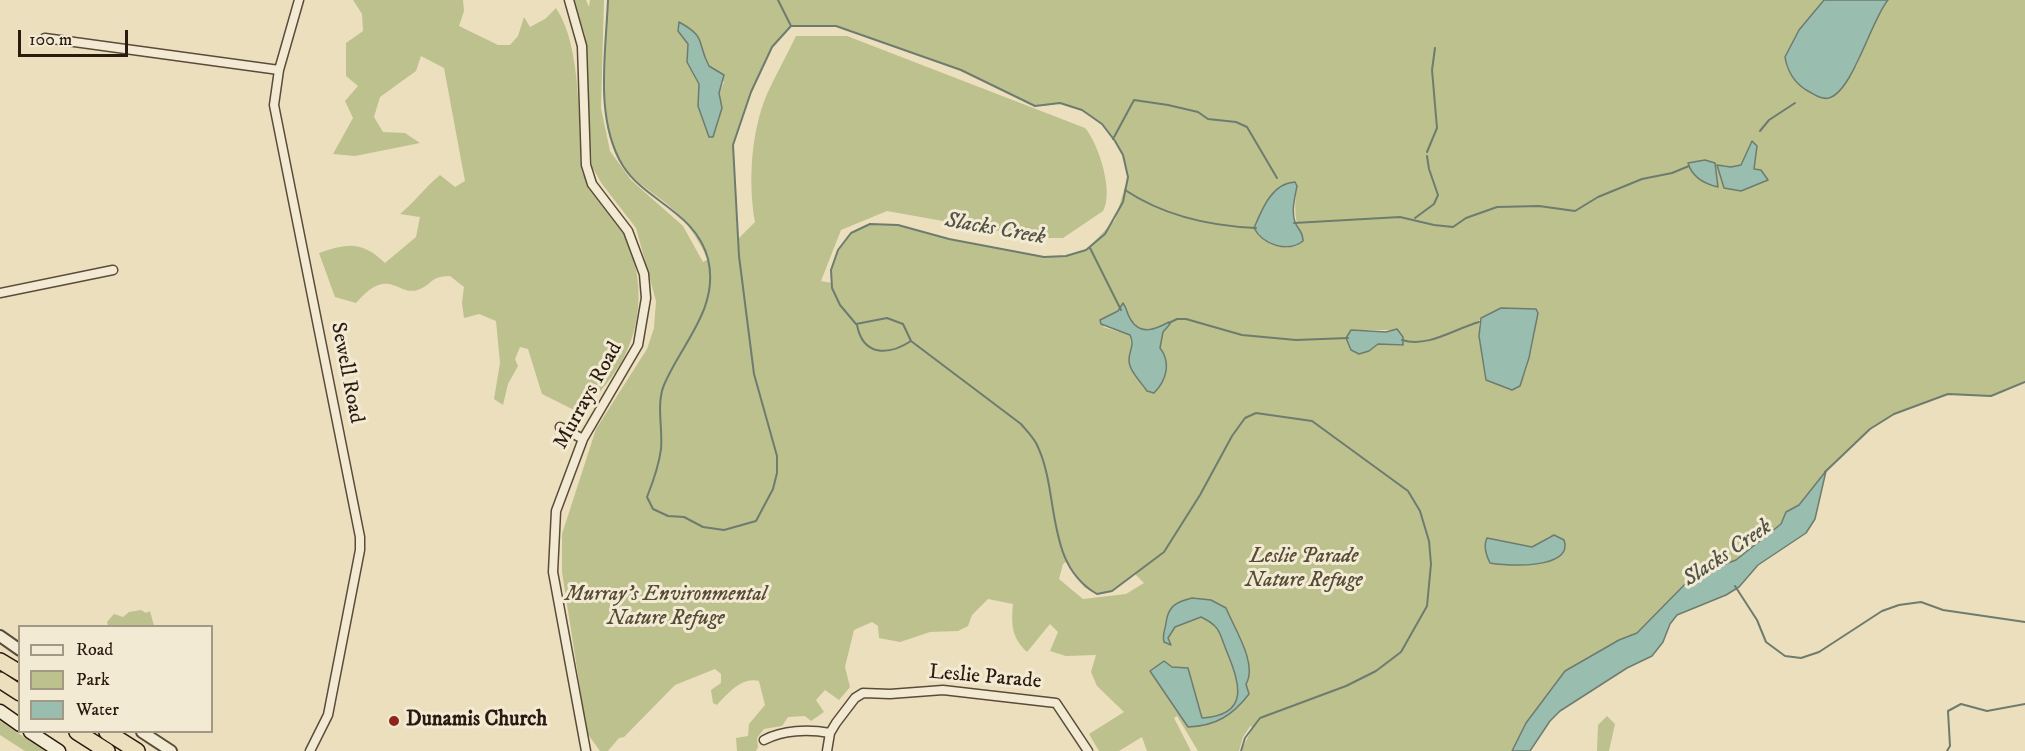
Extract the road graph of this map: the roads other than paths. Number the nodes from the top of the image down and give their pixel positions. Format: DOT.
graph roads {
  1 [pos="299,0"];
  2 [pos="569,0"];
  3 [pos="45,38"];
  4 [pos="279,70"];
  5 [pos="113,270"];
  6 [pos="0,293"];
  7 [pos="560,427"];
  8 [pos="583,439"];
  9 [pos="0,636"];
  10 [pos="18,649"];
  11 [pos="0,660"];
  12 [pos="18,673"];
  13 [pos="0,680"];
  14 [pos="18,692"];
  15 [pos="0,711"];
  16 [pos="18,723"];
  17 [pos="32,733"];
  18 [pos="79,733"];
  19 [pos="109,733"];
  20 [pos="144,733"];
  21 [pos="830,733"];
  22 [pos="764,740"];
  23 [pos="59,751"];
  24 [pos="107,751"];
  25 [pos="136,751"];
  26 [pos="171,751"];
  27 [pos="310,751"];
  28 [pos="586,751"];
  29 [pos="827,751"];
  30 [pos="1088,751"];
  1 -- 4 [label="street, Sewell Road"];
  2 -- 8 [label="street, Murrays Road"];
  3 -- 4 [label="street"];
  4 -- 27 [label="street, Sewell Road"];
  5 -- 6 [label="street"];
  7 -- 8 [label="street"];
  8 -- 28 [label="street, Murrays Road"];
  9 -- 10 [label="street"];
  11 -- 12 [label="highway"];
  13 -- 14 [label="highway"];
  15 -- 16 [label="main road"];
  17 -- 23 [label="main road"];
  18 -- 24 [label="highway"];
  19 -- 25 [label="highway"];
  20 -- 26 [label="street"];
  21 -- 22 [label="street"];
  21 -- 29 [label="street"];
  21 -- 30 [label="street, Leslie Parade"];
}
